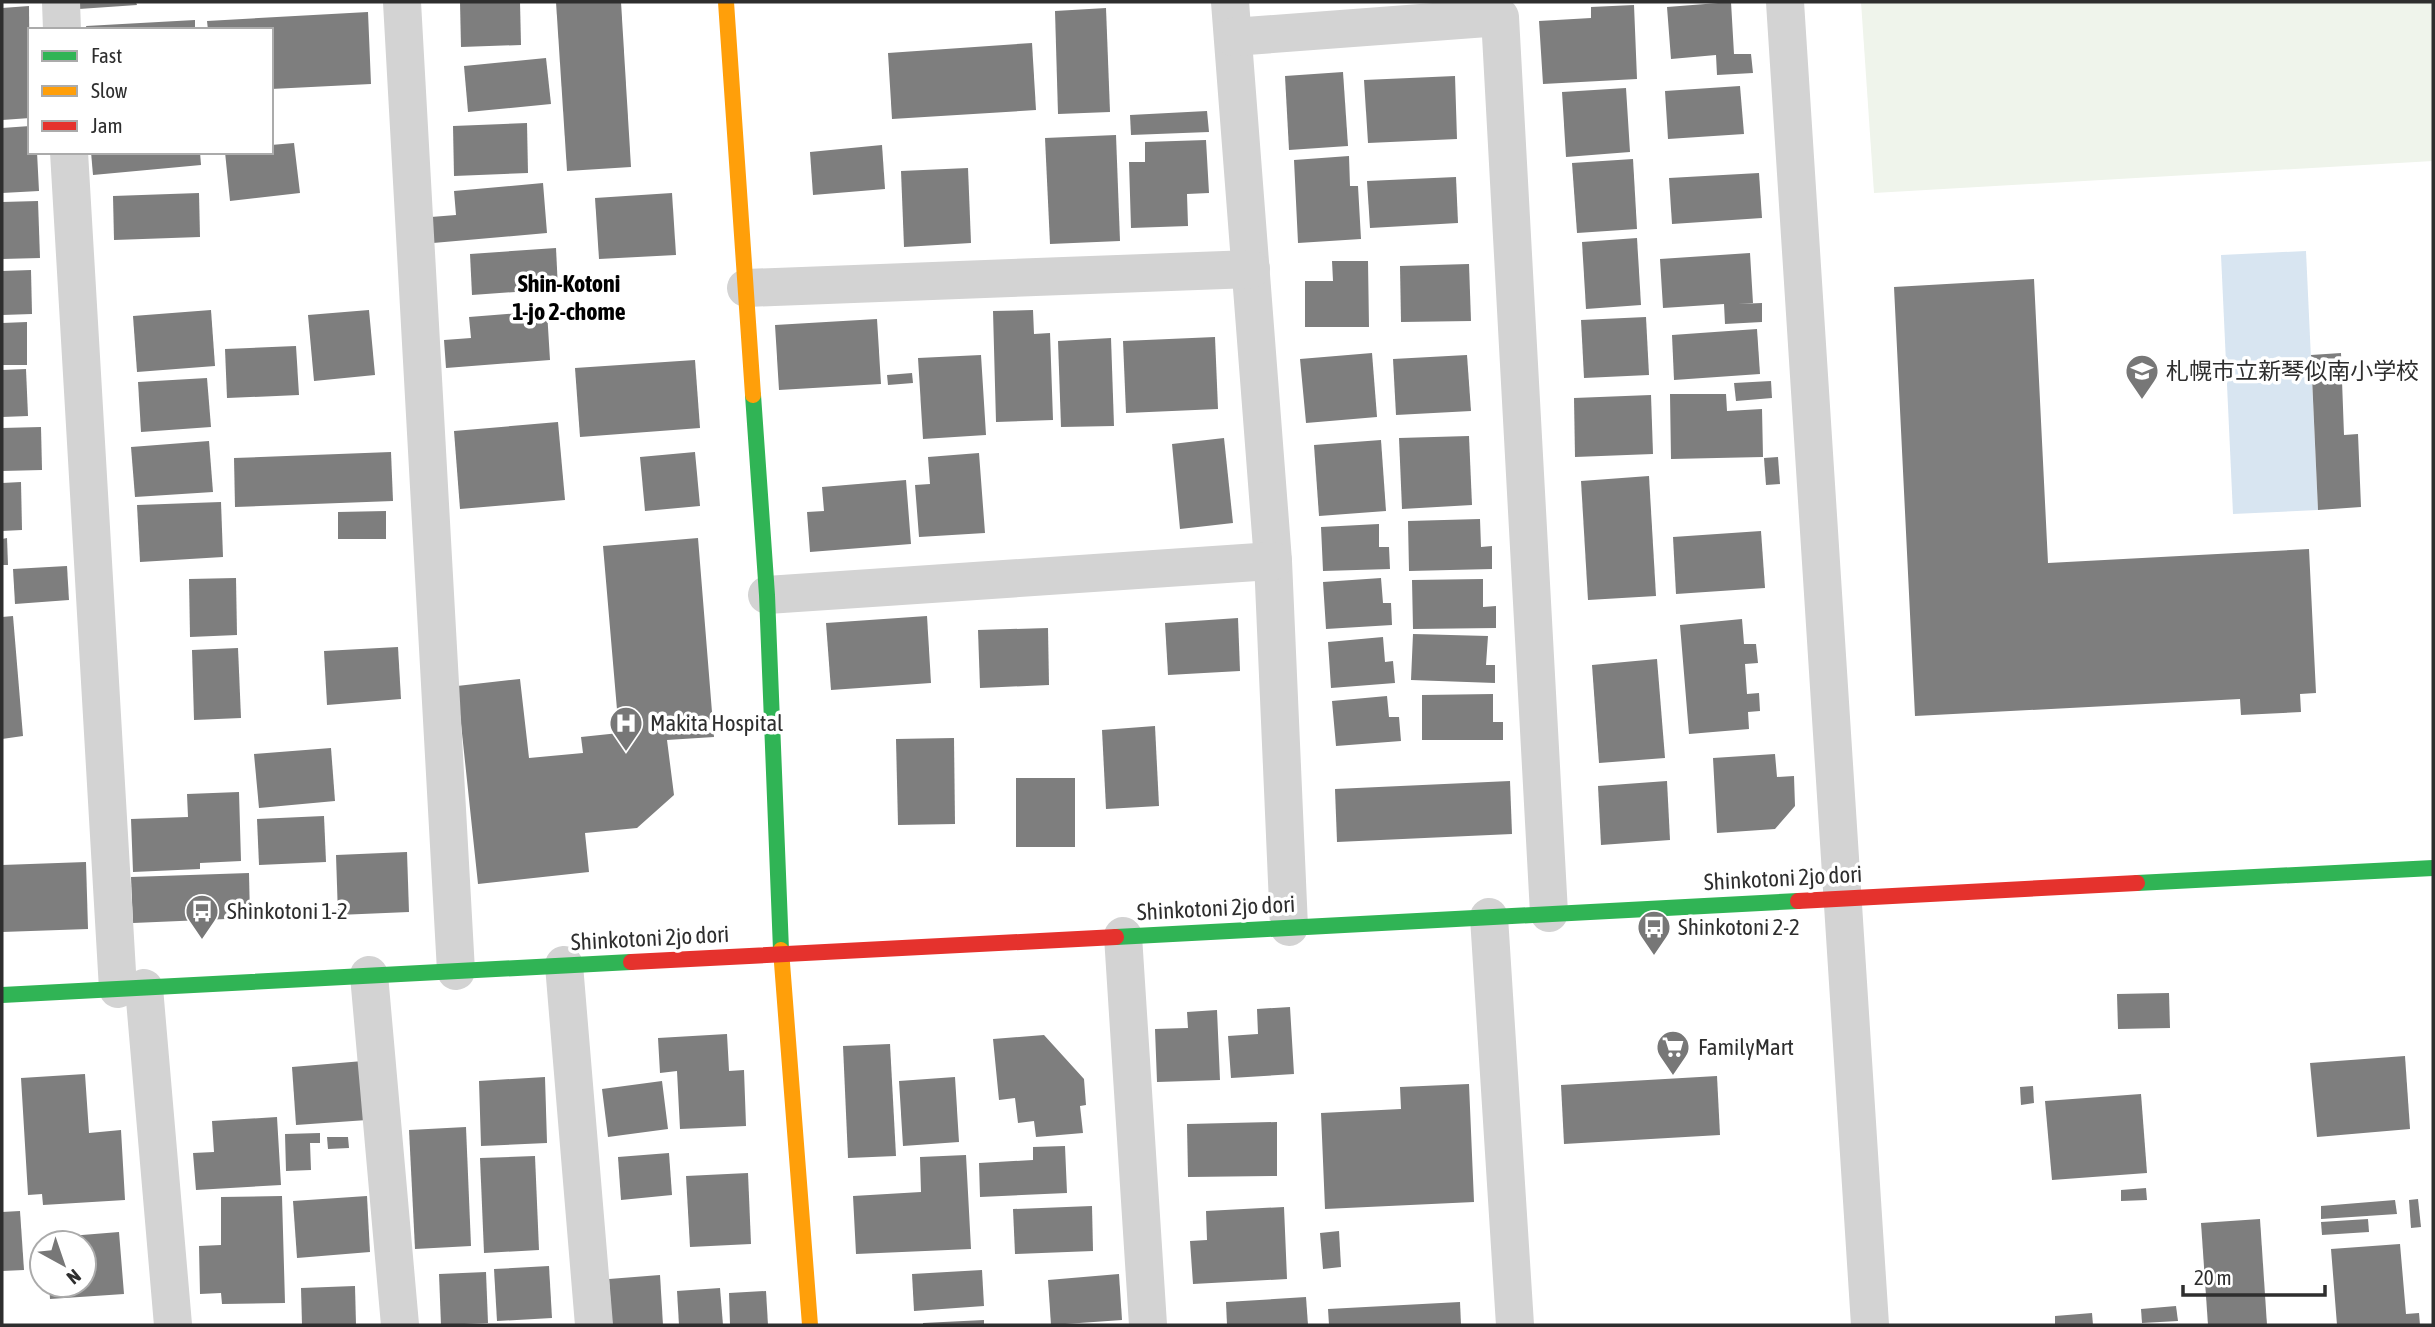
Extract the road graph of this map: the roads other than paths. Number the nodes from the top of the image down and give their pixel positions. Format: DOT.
graph roads {
  1 [pos="61,2"];
  2 [pos="402,2"];
  3 [pos="726,2"];
  4 [pos="1785,2"];
  5 [pos="1231,19"];
  6 [pos="62,28"];
  7 [pos="69,154"];
  8 [pos="1251,269"];
  9 [pos="746,288"];
  10 [pos="1273,561"];
  11 [pos="767,595"];
  12 [pos="2433,867"];
  13 [pos="1843,898"];
  14 [pos="1549,913"];
  15 [pos="1489,917"];
  16 [pos="1289,927"];
  17 [pos="1122,936"];
  18 [pos="780,954"];
  19 [pos="564,965"];
  20 [pos="456,971"];
  21 [pos="369,975"];
  22 [pos="131,988"];
  23 [pos="2,995"];
  24 [pos="173,1325"];
  25 [pos="400,1325"];
  26 [pos="594,1325"];
  27 [pos="810,1325"];
  28 [pos="1148,1325"];
  29 [pos="1515,1325"];
  30 [pos="1870,1325"];
  1 -- 6 [label="street"];
  2 -- 20 [label="street"];
  3 -- 9 [label="street"];
  4 -- 13 [label="street"];
  5 -- 8 [label="street"];
  5 -- 14 [label="street"];
  7 -- 22 [label="street"];
  8 -- 9 [label="street"];
  8 -- 10 [label="street"];
  9 -- 11 [label="street"];
  10 -- 11 [label="street"];
  10 -- 16 [label="street"];
  11 -- 18 [label="street"];
  12 -- 13 [label="street, Shinkotoni 2jo dori"];
  13 -- 14 [label="street, Shinkotoni 2jo dori"];
  13 -- 30 [label="street"];
  14 -- 15 [label="street, Shinkotoni 2jo dori"];
  15 -- 16 [label="street, Shinkotoni 2jo dori"];
  15 -- 29 [label="street"];
  16 -- 17 [label="street, Shinkotoni 2jo dori"];
  17 -- 18 [label="street, Shinkotoni 2jo dori"];
  17 -- 28 [label="street"];
  18 -- 19 [label="street, Shinkotoni 2jo dori"];
  18 -- 27 [label="street"];
  19 -- 20 [label="street, Shinkotoni 2jo dori"];
  19 -- 26 [label="street"];
  20 -- 21 [label="street, Shinkotoni 2jo dori"];
  21 -- 22 [label="street, Shinkotoni 2jo dori"];
  21 -- 25 [label="street"];
  22 -- 23 [label="street, Shinkotoni 2jo dori"];
  22 -- 24 [label="street"];
}
